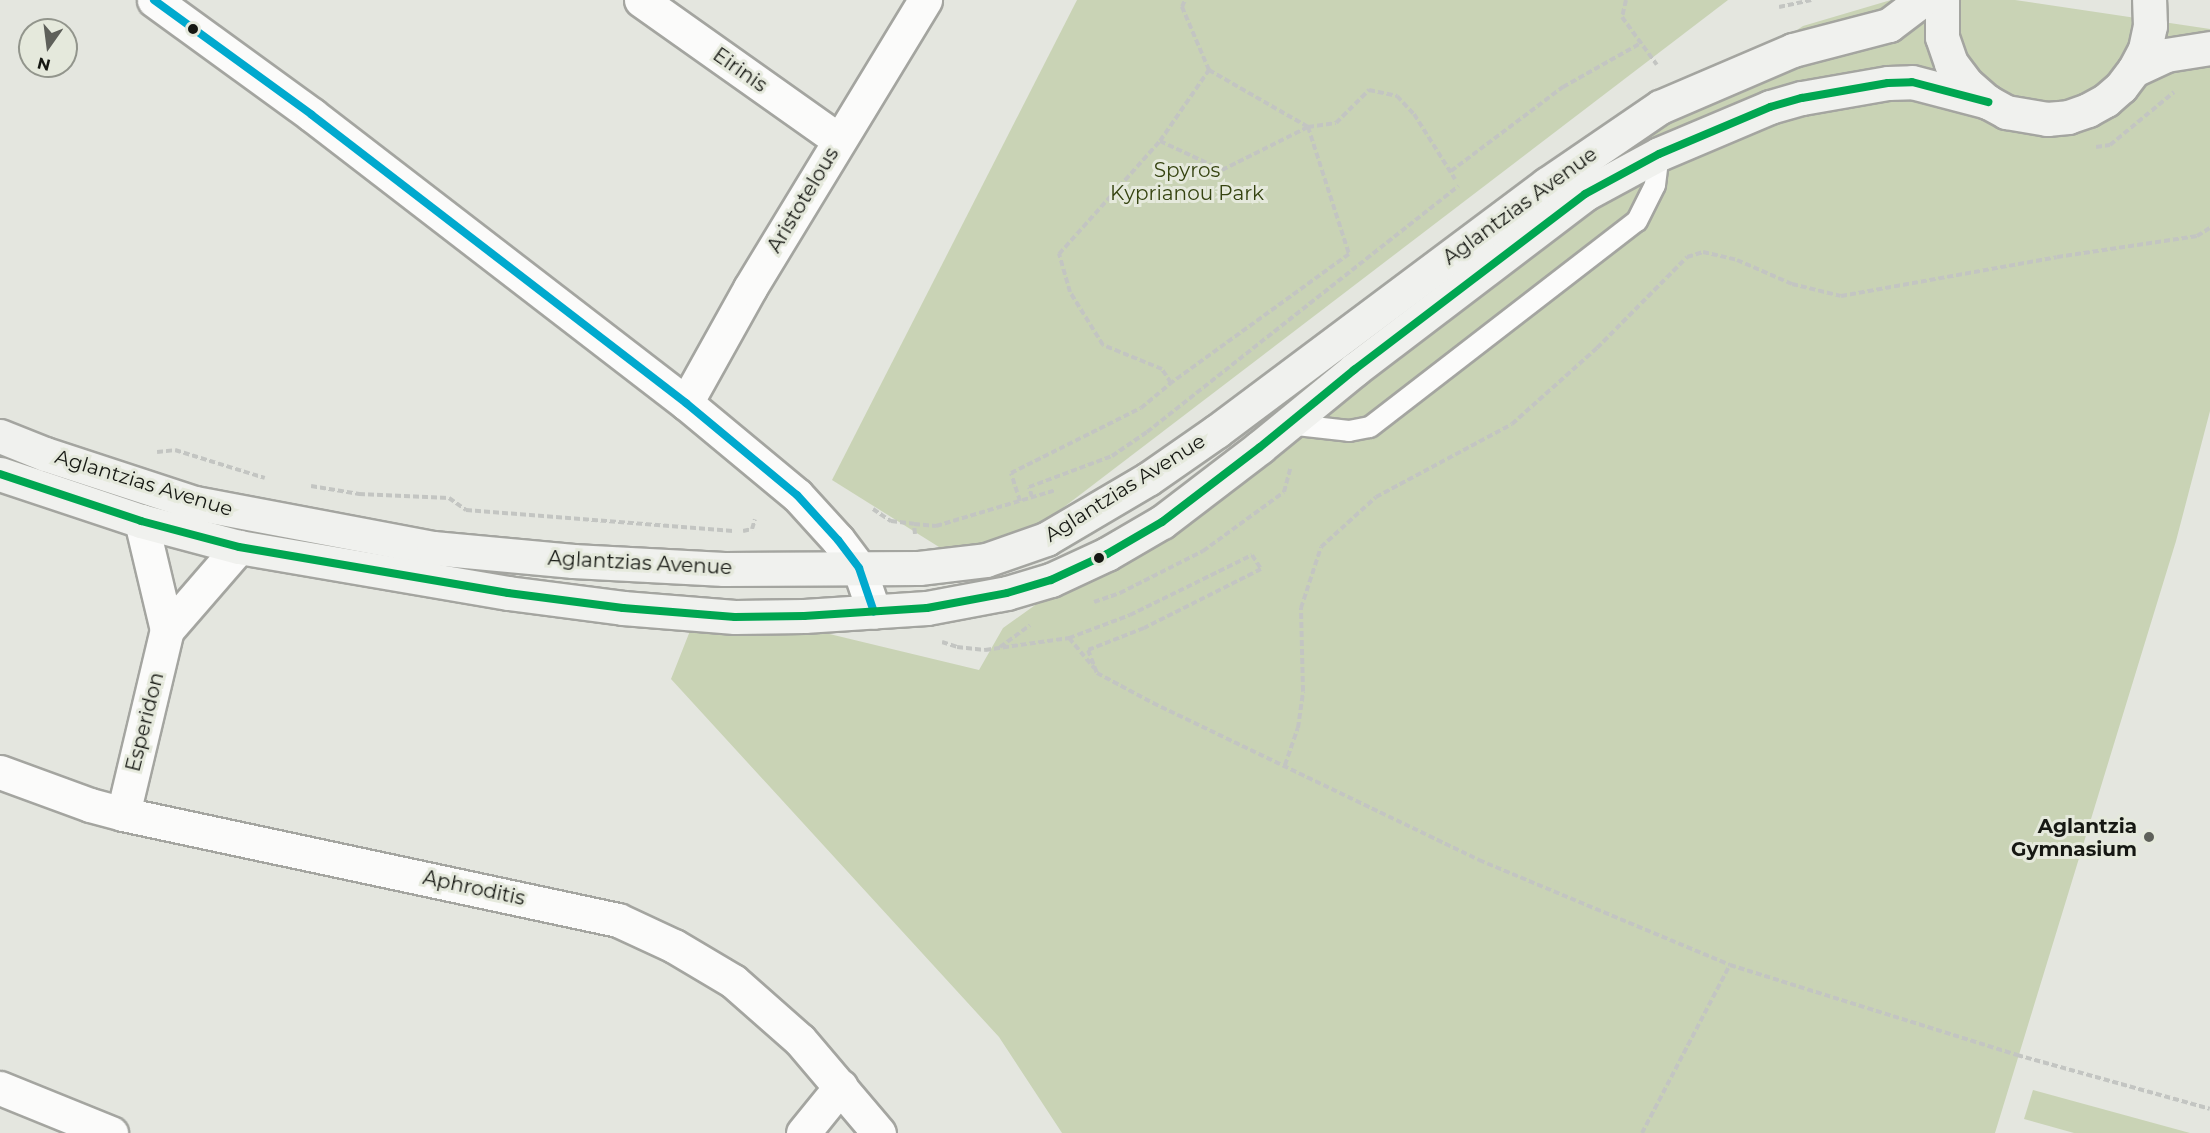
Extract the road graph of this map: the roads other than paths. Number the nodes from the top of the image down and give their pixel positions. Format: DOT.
graph roads {
  1 [pos="154,0"];
  2 [pos="640,0"];
  3 [pos="925,0"];
  4 [pos="1922,0"];
  5 [pos="1942,0"];
  6 [pos="2149,0"];
  7 [pos="2210,48"];
  8 [pos="2134,70"];
  9 [pos="1988,102"];
  10 [pos="839,140"];
  11 [pos="1659,154"];
  12 [pos="686,403"];
  13 [pos="1288,424"];
  14 [pos="0,436"];
  15 [pos="0,474"];
  16 [pos="141,521"];
  17 [pos="239,547"];
  18 [pos="859,568"];
  19 [pos="874,612"];
  20 [pos="167,630"];
  21 [pos="0,772"];
  22 [pos="123,814"];
  23 [pos="841,1086"];
  24 [pos="0,1088"];
  25 [pos="111,1133"];
  26 [pos="803,1133"];
  27 [pos="879,1133"];
  1 -- 12 [label="street"];
  2 -- 10 [label="street, Eirinis"];
  3 -- 10 [label="street, Aristotelous"];
  4 -- 18 [label="main road, Aglantzias Avenue"];
  5 -- 9 [label="main road"];
  6 -- 8 [label="main road"];
  7 -- 8 [label="main road"];
  8 -- 9 [label="main road"];
  9 -- 11 [label="main road, Aglantzias Avenue"];
  10 -- 12 [label="street, Aristotelous"];
  11 -- 13 [label="main road, Aglantzias Avenue"];
  11 -- 13 [label="lane"];
  12 -- 18 [label="street"];
  13 -- 19 [label="main road, Aglantzias Avenue"];
  14 -- 18 [label="main road, Aglantzias Avenue"];
  15 -- 16 [label="main road, Aglantzias Avenue"];
  16 -- 17 [label="main road, Aglantzias Avenue"];
  16 -- 20 [label="street, Esperidon"];
  17 -- 19 [label="main road, Aglantzias Avenue"];
  17 -- 20 [label="street, Esperidon"];
  18 -- 19 [label="street"];
  20 -- 22 [label="street, Esperidon"];
  21 -- 22 [label="street, Aphroditis"];
  22 -- 23 [label="street, Aphroditis"];
  23 -- 26 [label="street"];
  23 -- 27 [label="street, Aphroditis"];
  24 -- 25 [label="street"];
}
